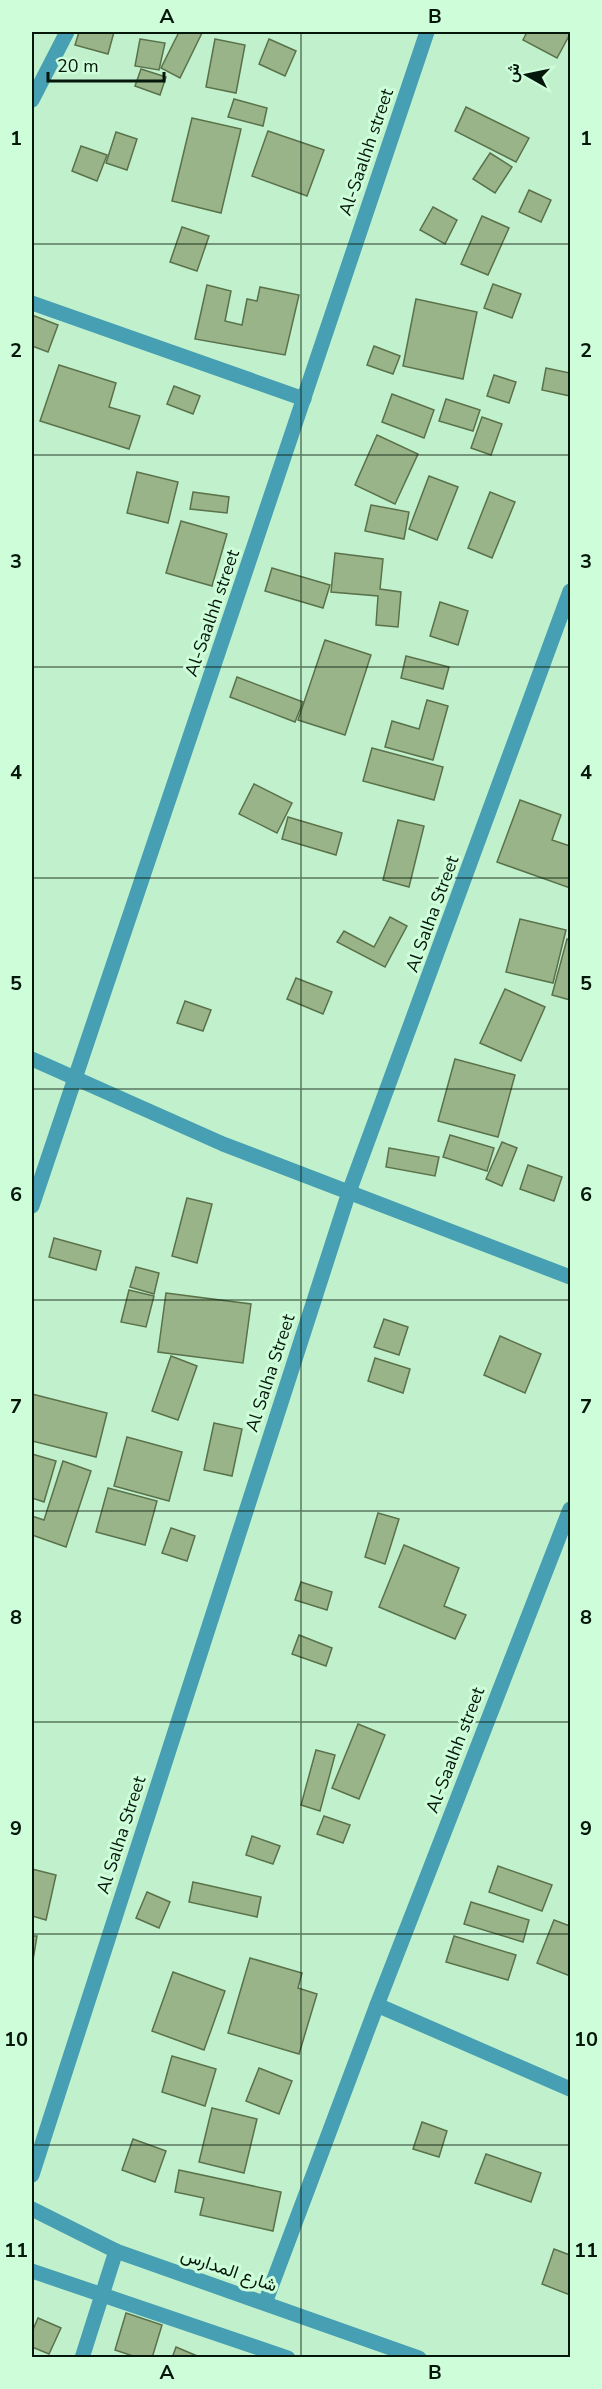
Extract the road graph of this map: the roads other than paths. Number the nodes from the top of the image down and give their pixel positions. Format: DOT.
graph roads {
  1 [pos="67,32"];
  2 [pos="427,32"];
  3 [pos="32,100"];
  4 [pos="32,303"];
  5 [pos="304,399"];
  6 [pos="570,591"];
  7 [pos="32,1059"];
  8 [pos="76,1078"];
  9 [pos="349,1192"];
  10 [pos="32,1206"];
  11 [pos="570,1276"];
  12 [pos="570,1509"];
  13 [pos="377,2005"];
  14 [pos="570,2089"];
  15 [pos="32,2175"];
  16 [pos="32,2209"];
  17 [pos="116,2251"];
  18 [pos="32,2271"];
  19 [pos="100,2295"];
  20 [pos="265,2303"];
  21 [pos="397,2354"];
  22 [pos="82,2358"];
  23 [pos="288,2358"];
  24 [pos="419,2358"];
  1 -- 3 [label="street"];
  2 -- 5 [label="street, Al-Saalhh street"];
  4 -- 5 [label="street"];
  5 -- 8 [label="street, Al-Saalhh street"];
  6 -- 9 [label="street, Al Salha Street"];
  7 -- 8 [label="street"];
  8 -- 9 [label="street"];
  8 -- 10 [label="street, Al-Saalhh street"];
  9 -- 11 [label="street"];
  9 -- 15 [label="street, Al Salha Street"];
  12 -- 13 [label="street, Al-Saalhh street"];
  13 -- 14 [label="street"];
  13 -- 20 [label="street, Al-Saalhh street"];
  16 -- 17 [label="street, شارع المدارس"];
  17 -- 19 [label="street"];
  17 -- 20 [label="street, شارع المدارس"];
  18 -- 19 [label="street"];
  19 -- 22 [label="street"];
  19 -- 23 [label="street"];
  20 -- 21 [label="street, شارع المدارس"];
  21 -- 24 [label="street, شارع المدارس"];
}
